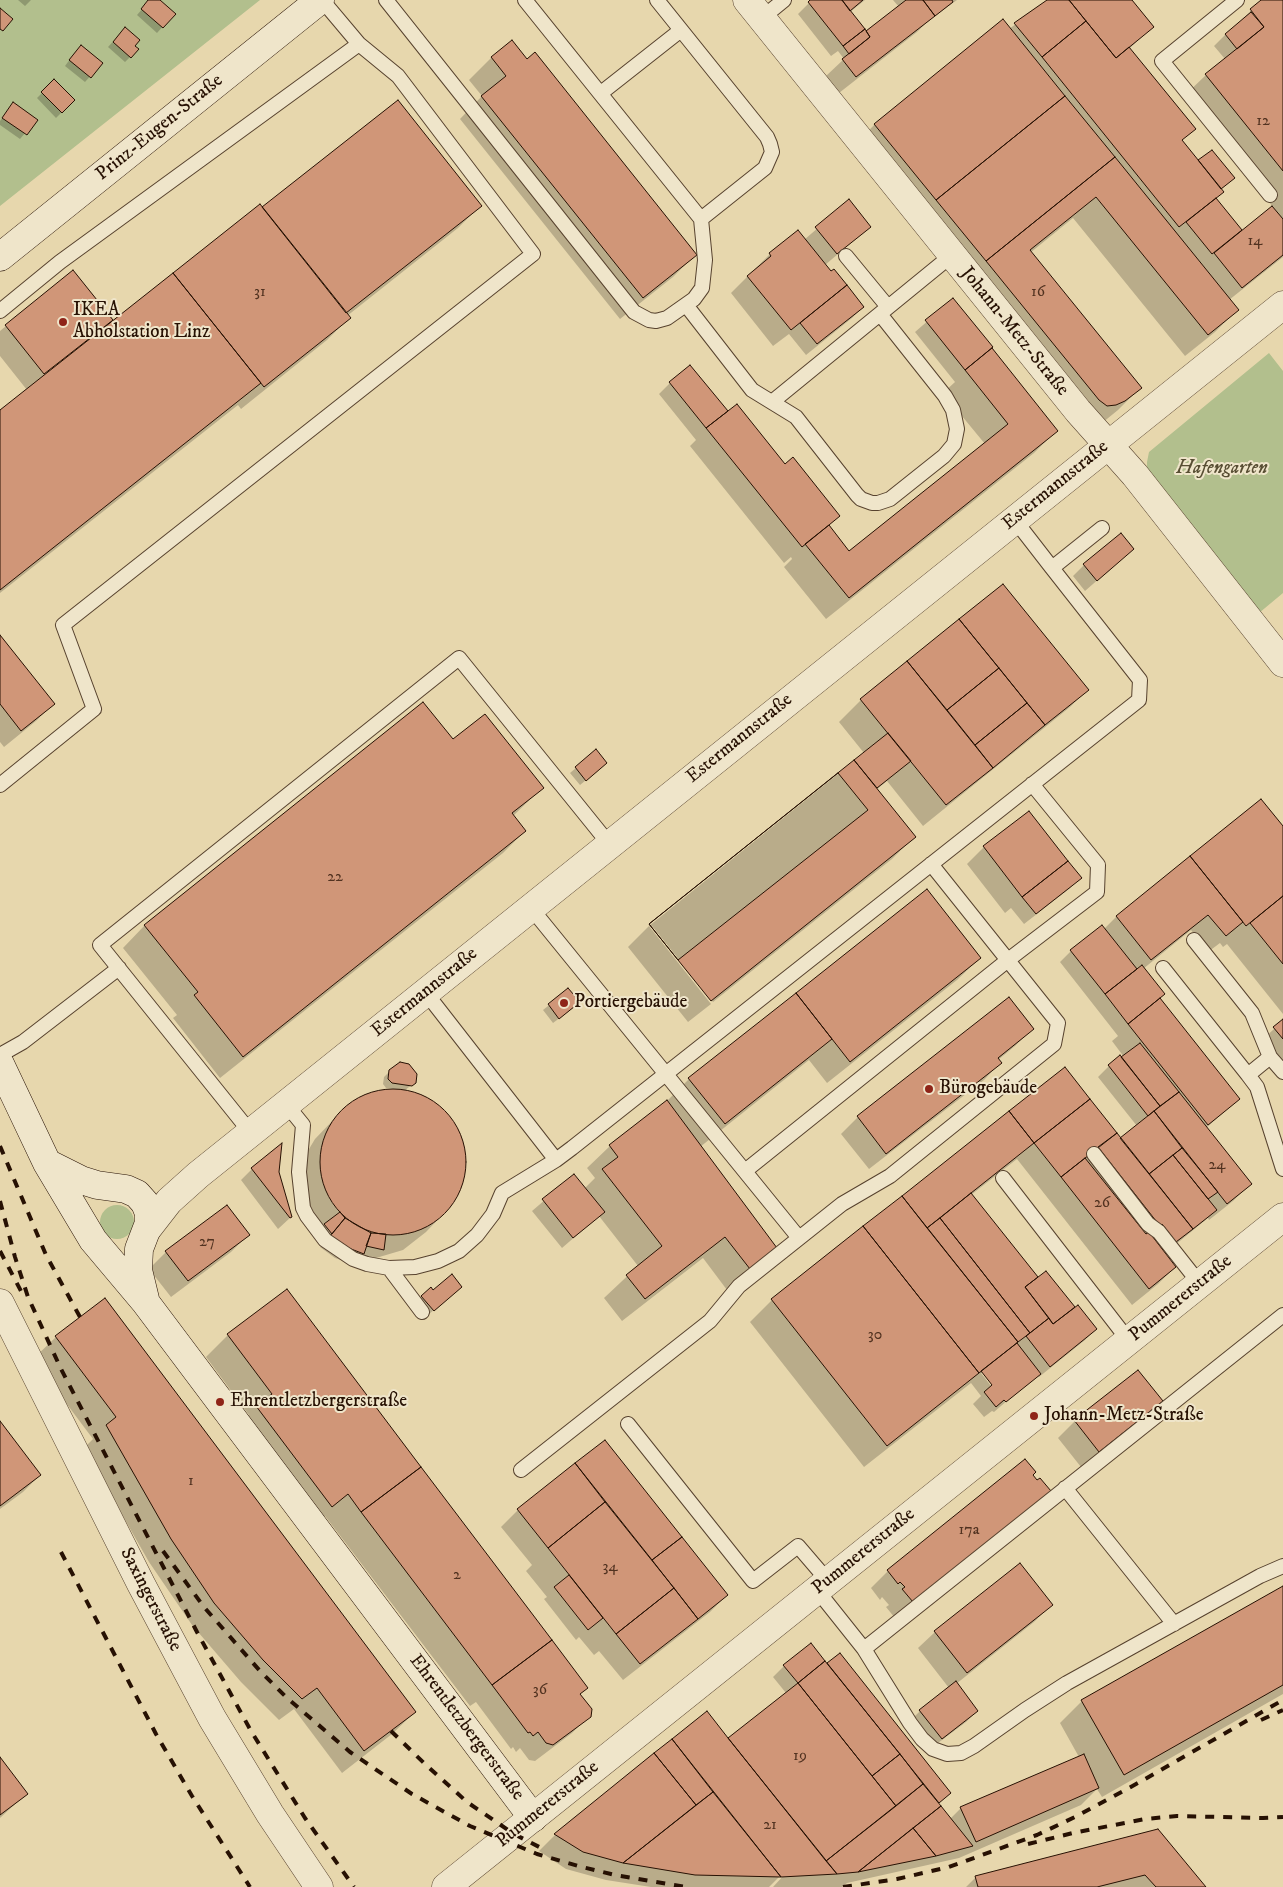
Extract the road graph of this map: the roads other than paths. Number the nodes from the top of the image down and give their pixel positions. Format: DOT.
graph roads {
  1 [pos="321,0"];
  2 [pos="386,0"];
  3 [pos="526,0"];
  4 [pos="657,0"];
  5 [pos="784,0"];
  6 [pos="1237,0"];
  7 [pos="754,9"];
  8 [pos="680,30"];
  9 [pos="359,44"];
  10 [pos="600,93"];
  11 [pos="1270,195"];
  12 [pos="701,219"];
  13 [pos="952,255"];
  14 [pos="846,256"];
  15 [pos="0,257"];
  16 [pos="1283,304"];
  17 [pos="686,305"];
  18 [pos="0,311"];
  19 [pos="884,311"];
  20 [pos="772,402"];
  21 [pos="1108,444"];
  22 [pos="1014,519"];
  23 [pos="1102,528"];
  24 [pos="1052,568"];
  25 [pos="1283,663"];
  26 [pos="1032,784"];
  27 [pos="0,785"];
  28 [pos="610,845"];
  29 [pos="931,864"];
  30 [pos="531,908"];
  31 [pos="1194,940"];
  32 [pos="1008,960"];
  33 [pos="119,968"];
  34 [pos="1163,968"];
  35 [pos="426,993"];
  36 [pos="0,1054"];
  37 [pos="1270,1057"];
  38 [pos="0,1064"];
  39 [pos="1283,1072"];
  40 [pos="666,1074"];
  41 [pos="1248,1075"];
  42 [pos="286,1104"];
  43 [pos="251,1133"];
  44 [pos="1280,1145"];
  45 [pos="1094,1154"];
  46 [pos="556,1160"];
  47 [pos="47,1163"];
  48 [pos="1283,1169"];
  49 [pos="745,1172"];
  50 [pos="198,1175"];
  51 [pos="1003,1178"];
  52 [pos="121,1188"];
  53 [pos="1283,1217"];
  54 [pos="146,1234"];
  55 [pos="799,1238"];
  56 [pos="93,1239"];
  57 [pos="389,1268"];
  58 [pos="1200,1284"];
  59 [pos="146,1304"];
  60 [pos="422,1312"];
  61 [pos="3,1313"];
  62 [pos="1283,1315"];
  63 [pos="1129,1341"];
  64 [pos="628,1424"];
  65 [pos="521,1470"];
  66 [pos="1065,1488"];
  67 [pos="1283,1566"];
  68 [pos="823,1586"];
  69 [pos="1174,1624"];
  70 [pos="864,1649"];
  71 [pos="533,1818"];
  72 [pos="319,1887"];
  73 [pos="446,1887"];
  1 -- 9 [label="lane"];
  1 -- 15 [label="street, Prinz-Eugen-Straße"];
  2 -- 17 [label="lane"];
  3 -- 10 [label="lane"];
  4 -- 8 [label="lane"];
  5 -- 7 [label="lane"];
  6 -- 11 [label="lane"];
  7 -- 13 [label="street, Johann-Metz-Straße"];
  8 -- 10 [label="lane"];
  8 -- 12 [label="lane"];
  9 -- 18 [label="lane"];
  9 -- 27 [label="lane"];
  10 -- 12 [label="lane"];
  12 -- 17 [label="lane"];
  13 -- 19 [label="lane"];
  13 -- 21 [label="street, Johann-Metz-Straße"];
  14 -- 19 [label="lane"];
  16 -- 21 [label="street, Estermannstraße"];
  17 -- 20 [label="lane"];
  19 -- 20 [label="lane"];
  19 -- 20 [label="lane"];
  21 -- 22 [label="street, Estermannstraße"];
  21 -- 25 [label="street, Johann-Metz-Straße"];
  22 -- 24 [label="lane"];
  22 -- 28 [label="street, Estermannstraße"];
  23 -- 24 [label="lane"];
  24 -- 26 [label="lane"];
  26 -- 29 [label="lane"];
  26 -- 32 [label="lane"];
  28 -- 30 [label="street, Estermannstraße"];
  28 -- 33 [label="lane"];
  29 -- 32 [label="lane"];
  29 -- 40 [label="lane"];
  30 -- 35 [label="street, Estermannstraße"];
  30 -- 40 [label="lane"];
  31 -- 37 [label="lane"];
  32 -- 49 [label="lane"];
  32 -- 55 [label="lane"];
  33 -- 36 [label="lane"];
  33 -- 43 [label="lane"];
  34 -- 41 [label="lane"];
  35 -- 42 [label="street, Estermannstraße"];
  35 -- 46 [label="lane"];
  37 -- 39 [label="lane"];
  37 -- 41 [label="lane"];
  38 -- 47 [label="street, Ehrentletzbergerstraße"];
  40 -- 46 [label="lane"];
  40 -- 49 [label="lane"];
  41 -- 44 [label="lane"];
  42 -- 43 [label="street, Estermannstraße"];
  42 -- 57 [label="lane"];
  43 -- 50 [label="street, Estermannstraße"];
  44 -- 48 [label="lane"];
  45 -- 58 [label="lane"];
  46 -- 57 [label="lane"];
  47 -- 52 [label="street, Ehrentletzbergerstraße"];
  47 -- 56 [label="street, Ehrentletzbergerstraße"];
  49 -- 55 [label="lane"];
  50 -- 52 [label="street, Estermannstraße"];
  50 -- 54 [label="street, Estermannstraße"];
  51 -- 63 [label="lane"];
  52 -- 54 [label="street, Ehrentletzbergerstraße"];
  52 -- 56 [label="street"];
  53 -- 58 [label="street, Pummererstraße"];
  54 -- 56 [label="street"];
  54 -- 59 [label="street, Ehrentletzbergerstraße"];
  55 -- 65 [label="lane"];
  56 -- 59 [label="street, Ehrentletzbergerstraße"];
  57 -- 60 [label="lane"];
  58 -- 63 [label="street, Pummererstraße"];
  59 -- 71 [label="street, Ehrentletzbergerstraße"];
  61 -- 72 [label="street, Saxingerstraße"];
  62 -- 66 [label="lane"];
  63 -- 68 [label="street, Pummererstraße"];
  64 -- 68 [label="lane"];
  66 -- 69 [label="lane"];
  66 -- 70 [label="lane"];
  67 -- 69 [label="lane"];
  68 -- 70 [label="lane"];
  68 -- 71 [label="street, Pummererstraße"];
  69 -- 70 [label="lane"];
  71 -- 73 [label="street, Pummererstraße"];
}
